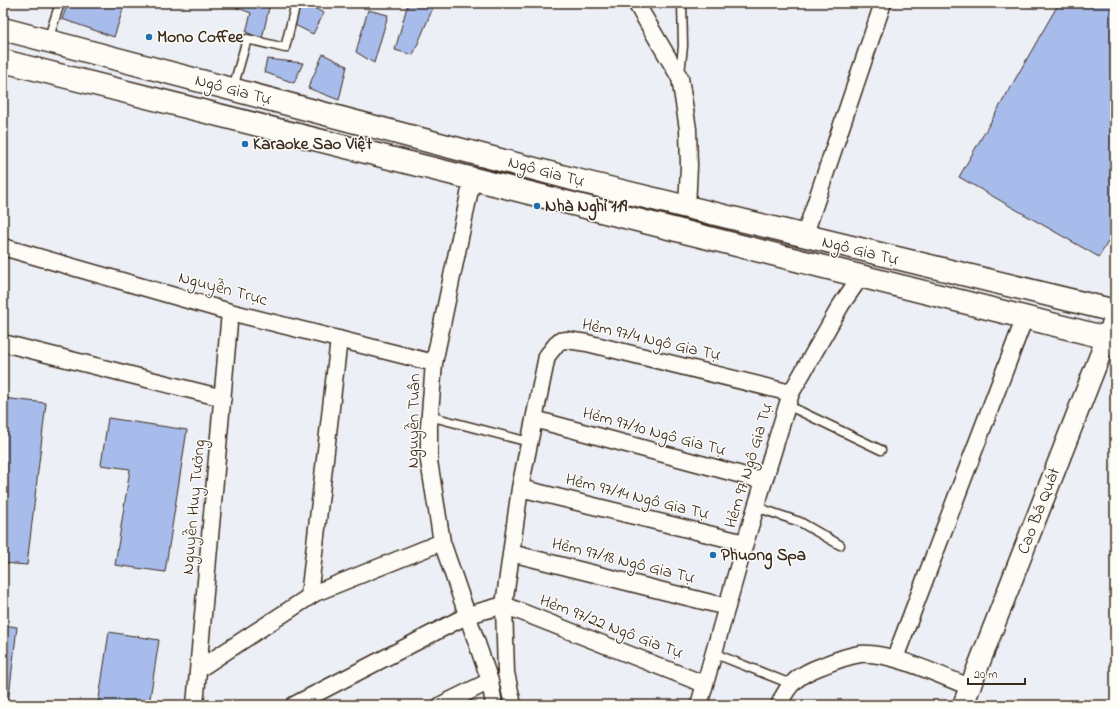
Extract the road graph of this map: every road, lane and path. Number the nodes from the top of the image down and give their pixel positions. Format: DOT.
graph roads {
  1 [pos="60,3"];
  2 [pos="296,3"];
  3 [pos="636,3"];
  4 [pos="682,3"];
  5 [pos="883,3"];
  6 [pos="3,29"];
  7 [pos="48,41"];
  8 [pos="3,61"];
  9 [pos="39,70"];
  10 [pos="680,78"];
  11 [pos="232,90"];
  12 [pos="225,118"];
  13 [pos="477,154"];
  14 [pos="472,180"];
  15 [pos="687,207"];
  16 [pos="680,231"];
  17 [pos="804,237"];
  18 [pos="3,247"];
  19 [pos="877,255"];
  20 [pos="861,276"];
  21 [pos="1115,311"];
  22 [pos="230,312"];
  23 [pos="1024,317"];
  24 [pos="1115,317"];
  25 [pos="339,339"];
  26 [pos="1111,339"];
  27 [pos="3,343"];
  28 [pos="434,363"];
  29 [pos="223,398"];
  30 [pos="789,399"];
  31 [pos="429,416"];
  32 [pos="534,419"];
  33 [pos="529,442"];
  34 [pos="880,450"];
  35 [pos="764,481"];
  36 [pos="520,488"];
  37 [pos="756,507"];
  38 [pos="442,542"];
  39 [pos="745,543"];
  40 [pos="840,545"];
  41 [pos="511,553"];
  42 [pos="309,596"];
  43 [pos="504,605"];
  44 [pos="727,607"];
  45 [pos="468,615"];
  46 [pos="713,653"];
  47 [pos="895,658"];
  48 [pos="199,669"];
  49 [pos="490,681"];
  50 [pos="704,684"];
  51 [pos="791,684"];
  52 [pos="967,696"];
  53 [pos="195,705"];
  54 [pos="294,705"];
  55 [pos="441,705"];
  56 [pos="494,705"];
  57 [pos="513,705"];
  58 [pos="699,705"];
  59 [pos="779,705"];
  1 -- 7 [label="lane"];
  2 -- 11 [label="lane"];
  3 -- 10 [label="street"];
  4 -- 10 [label="lane"];
  5 -- 17 [label="street"];
  6 -- 7 [label="main road, Ngô Gia Tự"];
  7 -- 9 [label="main road"];
  7 -- 11 [label="main road, Ngô Gia Tự"];
  8 -- 9 [label="main road, Ngô Gia Tự"];
  9 -- 12 [label="main road, Ngô Gia Tự"];
  10 -- 15 [label="street"];
  11 -- 12 [label="main road"];
  11 -- 13 [label="main road, Ngô Gia Tự"];
  12 -- 14 [label="main road, Ngô Gia Tự"];
  13 -- 14 [label="main road"];
  13 -- 15 [label="main road, Ngô Gia Tự"];
  14 -- 16 [label="main road, Ngô Gia Tự"];
  14 -- 28 [label="street, Nguyễn Tuân"];
  15 -- 16 [label="main road"];
  15 -- 17 [label="main road, Ngô Gia Tự"];
  16 -- 20 [label="main road, Ngô Gia Tự"];
  17 -- 19 [label="main road, Ngô Gia Tự"];
  18 -- 22 [label="street, Nguyễn Trực"];
  19 -- 20 [label="main road"];
  19 -- 21 [label="main road, Ngô Gia Tự"];
  20 -- 23 [label="main road, Ngô Gia Tự"];
  20 -- 30 [label="street, Hẻm 97 Ngô Gia Tự"];
  22 -- 25 [label="street, Nguyễn Trực"];
  22 -- 29 [label="street, Nguyễn Huy Tưởng"];
  23 -- 26 [label="main road, Ngô Gia Tự"];
  23 -- 47 [label="street"];
  24 -- 26 [label="street, Cao Bá Quát"];
  25 -- 28 [label="street, Nguyễn Trực"];
  25 -- 42 [label="street"];
  26 -- 52 [label="street, Cao Bá Quát"];
  27 -- 29 [label="street"];
  28 -- 31 [label="street, Nguyễn Tuân"];
  29 -- 48 [label="street, Nguyễn Huy Tưởng"];
  30 -- 32 [label="street, Hẻm 97/4 Ngô Gia Tự"];
  30 -- 34 [label="lane"];
  30 -- 35 [label="street, Hẻm 97 Ngô Gia Tự"];
  31 -- 33 [label="lane"];
  31 -- 38 [label="street, Nguyễn Tuân"];
  32 -- 33 [label="street, Hẻm 97/4 Ngô Gia Tự"];
  32 -- 35 [label="street, Hẻm 97/10 Ngô Gia Tự"];
  33 -- 36 [label="street, Hẻm 97/4 Ngô Gia Tự"];
  35 -- 37 [label="street, Hẻm 97 Ngô Gia Tự"];
  36 -- 39 [label="street, Hẻm 97/14 Ngô Gia Tự"];
  36 -- 41 [label="street, Hẻm 97/4 Ngô Gia Tự"];
  37 -- 39 [label="street, Hẻm 97 Ngô Gia Tự"];
  37 -- 40 [label="lane"];
  38 -- 42 [label="street"];
  38 -- 45 [label="street, Nguyễn Tuân"];
  39 -- 44 [label="street, Hẻm 97 Ngô Gia Tự"];
  41 -- 43 [label="street, Hẻm 97/4 Ngô Gia Tự"];
  41 -- 44 [label="street, Hẻm 97/18 Ngô Gia Tự"];
  42 -- 48 [label="street"];
  43 -- 45 [label="street"];
  43 -- 50 [label="street, Hẻm 97/22 Ngô Gia Tự"];
  43 -- 57 [label="street, Hẻm 97/4 Ngô Gia Tự"];
  44 -- 46 [label="street, Hẻm 97 Ngô Gia Tự"];
  45 -- 49 [label="street, Nguyễn Tuân"];
  45 -- 54 [label="street"];
  46 -- 50 [label="street, Hẻm 97 Ngô Gia Tự"];
  46 -- 51 [label="lane"];
  47 -- 51 [label="street"];
  47 -- 52 [label="street"];
  48 -- 53 [label="street, Nguyễn Huy Tưởng"];
  49 -- 55 [label="street"];
  49 -- 56 [label="street, Nguyễn Tuân"];
  50 -- 58 [label="street, Hẻm 97 Ngô Gia Tự"];
  51 -- 59 [label="street"];
}
